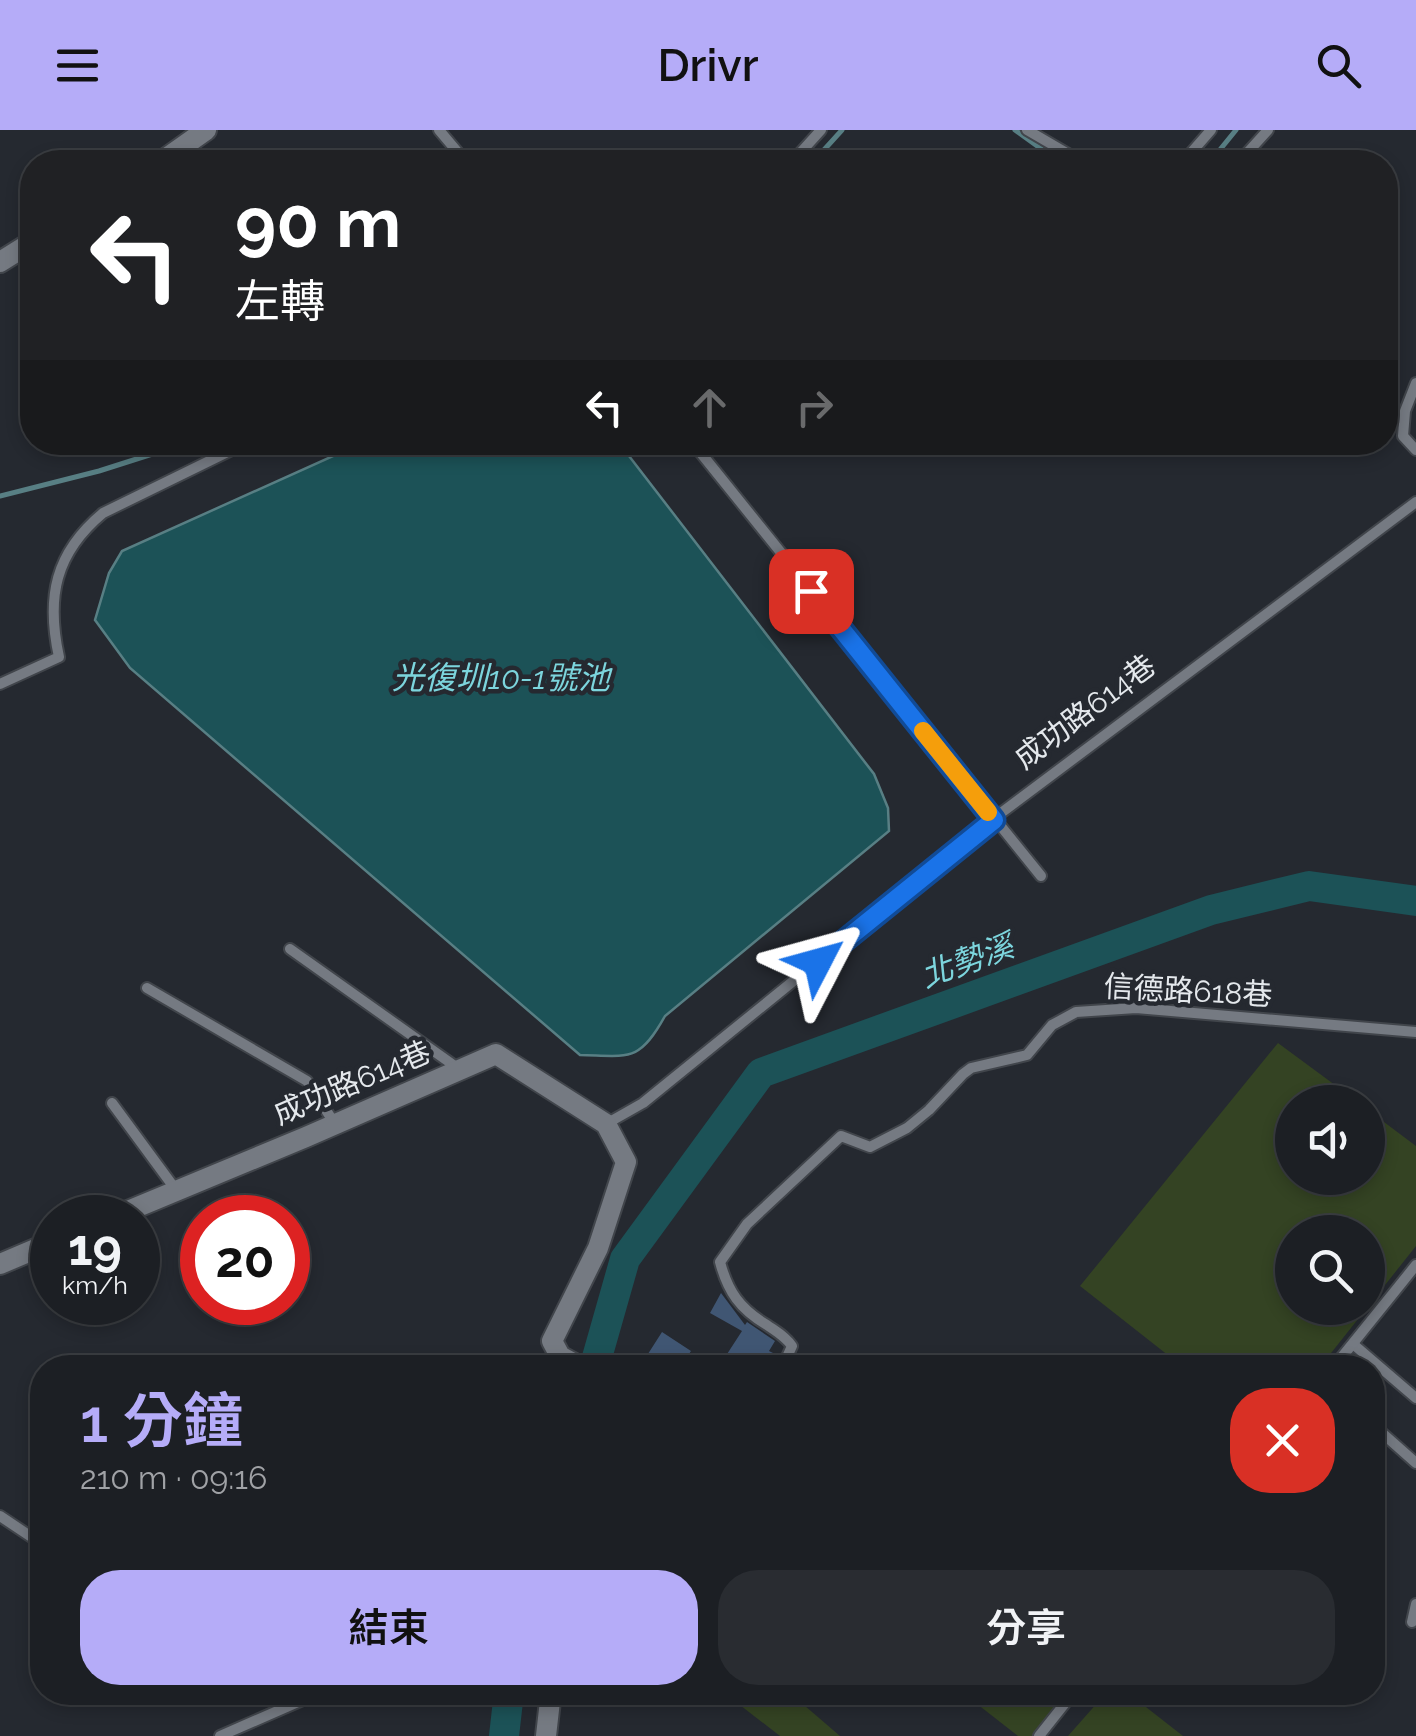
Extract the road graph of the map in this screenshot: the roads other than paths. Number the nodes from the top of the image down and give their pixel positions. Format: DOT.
graph roads {
  1 [pos="206,130"];
  2 [pos="439,130"];
  3 [pos="821,130"];
  4 [pos="1028,130"];
  5 [pos="1211,130"];
  6 [pos="1268,130"];
  7 [pos="177,150"];
  8 [pos="456,150"];
  9 [pos="803,150"];
  10 [pos="1062,150"];
  11 [pos="1194,150"];
  12 [pos="1249,150"];
  13 [pos="1416,383"];
  14 [pos="1416,450"];
  15 [pos="221,455"];
  16 [pos="704,455"];
  17 [pos="1416,502"];
  18 [pos="0,684"];
  19 [pos="994,820"];
  20 [pos="1041,876"];
  21 [pos="290,948"];
  22 [pos="147,988"];
  23 [pos="1416,1032"];
  24 [pos="460,1070"];
  25 [pos="112,1103"];
  26 [pos="336,1124"];
  27 [pos="606,1124"];
  28 [pos="176,1190"];
  29 [pos="160,1197"];
  30 [pos="30,1251"];
  31 [pos="0,1264"];
  32 [pos="1416,1265"];
  33 [pos="1353,1344"];
  34 [pos="559,1355"];
  35 [pos="788,1355"];
  36 [pos="1344,1355"];
  37 [pos="1366,1355"];
  38 [pos="1385,1371"];
  39 [pos="1416,1398"];
  40 [pos="1385,1435"];
  41 [pos="1416,1462"];
  42 [pos="0,1516"];
  43 [pos="30,1536"];
  44 [pos="1416,1604"];
  45 [pos="1412,1622"];
  46 [pos="291,1705"];
  47 [pos="550,1705"];
  48 [pos="1064,1705"];
  49 [pos="220,1736"];
  50 [pos="546,1736"];
  51 [pos="1039,1736"];
  1 -- 7 [label="street"];
  2 -- 8 [label="lane"];
  3 -- 9 [label="lane"];
  4 -- 10 [label="lane"];
  5 -- 11 [label="lane"];
  6 -- 12 [label="lane"];
  13 -- 14 [label="lane"];
  15 -- 18 [label="lane"];
  16 -- 19 [label="lane"];
  17 -- 19 [label="lane, 成功路614巷"];
  19 -- 20 [label="lane"];
  19 -- 27 [label="lane, 成功路614巷"];
  21 -- 24 [label="lane"];
  22 -- 26 [label="lane"];
  23 -- 35 [label="lane, 信德路618巷"];
  24 -- 26 [label="street, 成功路614巷"];
  24 -- 27 [label="street, 成功路614巷"];
  25 -- 28 [label="lane"];
  26 -- 28 [label="street, 成功路614巷"];
  27 -- 34 [label="street"];
  28 -- 29 [label="street, 成功路614巷"];
  30 -- 31 [label="street"];
  32 -- 33 [label="lane"];
  33 -- 36 [label="lane"];
  33 -- 37 [label="lane"];
  38 -- 39 [label="lane"];
  40 -- 41 [label="lane"];
  42 -- 43 [label="lane"];
  44 -- 45 [label="lane"];
  46 -- 49 [label="lane"];
  47 -- 50 [label="street"];
  48 -- 51 [label="lane"];
}
